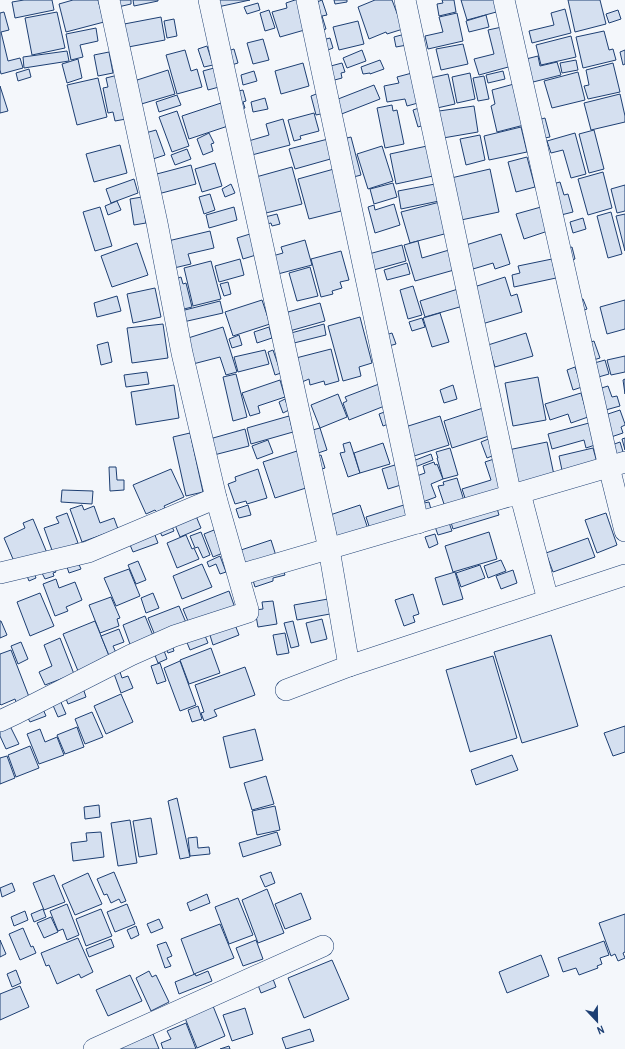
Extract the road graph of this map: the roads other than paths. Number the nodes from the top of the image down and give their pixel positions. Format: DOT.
graph roads {
  1 [pos="110,0"];
  2 [pos="209,0"];
  3 [pos="307,0"];
  4 [pos="405,0"];
  5 [pos="504,0"];
  6 [pos="617,465"];
  7 [pos="516,494"];
  8 [pos="216,498"];
  9 [pos="418,523"];
  10 [pos="625,531"];
  11 [pos="329,549"];
  12 [pos="0,573"];
  13 [pos="239,575"];
  14 [pos="625,575"];
  15 [pos="548,600"];
  16 [pos="349,666"];
  17 [pos="286,690"];
  18 [pos="0,721"];
  19 [pos="323,946"];
  20 [pos="94,1049"];
  1 -- 8 [label="street"];
  2 -- 11 [label="street"];
  3 -- 9 [label="street"];
  4 -- 7 [label="street"];
  5 -- 6 [label="street"];
  6 -- 7 [label="street"];
  6 -- 10 [label="street"];
  7 -- 9 [label="street"];
  7 -- 15 [label="street"];
  8 -- 12 [label="street"];
  8 -- 13 [label="street"];
  9 -- 11 [label="street"];
  11 -- 13 [label="street"];
  11 -- 16 [label="street"];
  13 -- 18 [label="street"];
  14 -- 15 [label="street"];
  15 -- 16 [label="street"];
  16 -- 17 [label="street"];
  19 -- 20 [label="street"];
}
